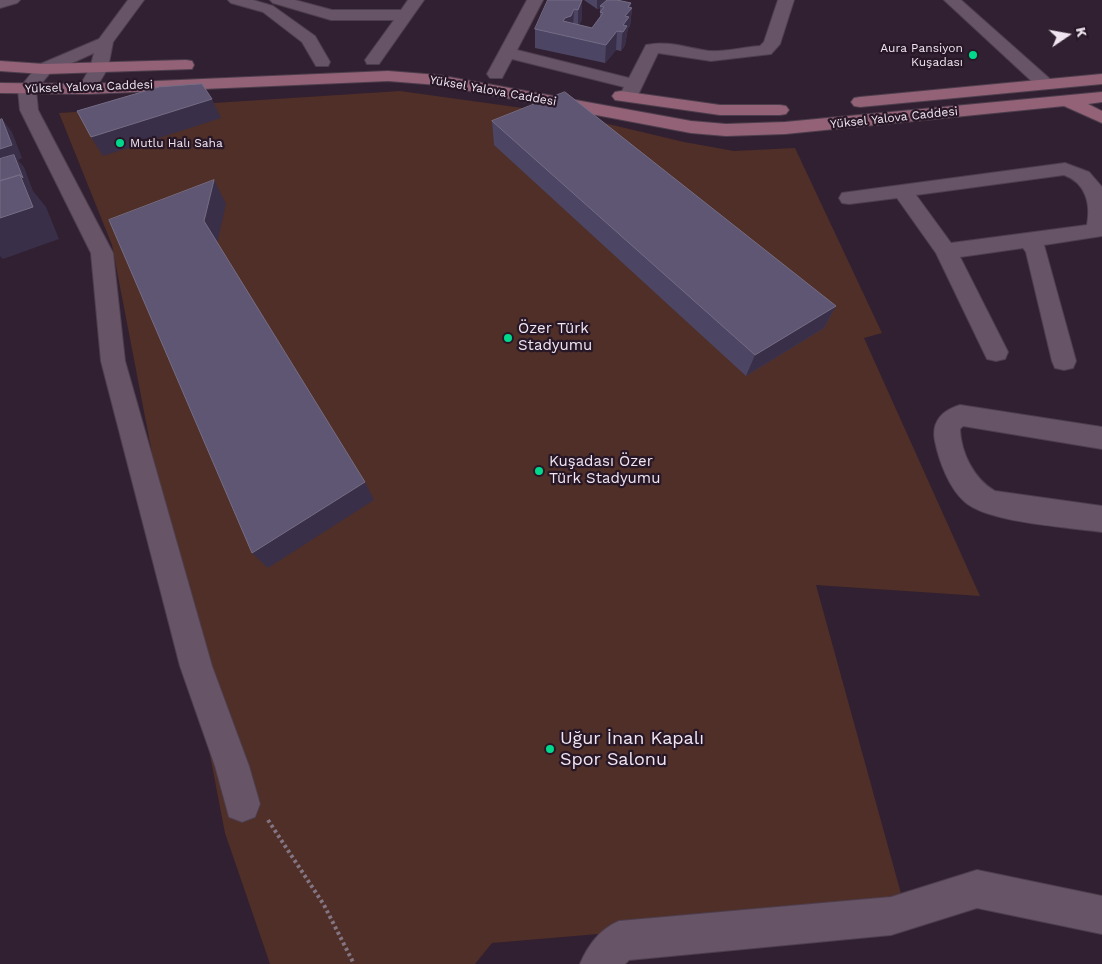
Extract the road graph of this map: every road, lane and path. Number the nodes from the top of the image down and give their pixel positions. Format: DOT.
graph roads {
  1 [pos="12,0"];
  2 [pos="136,0"];
  3 [pos="236,0"];
  4 [pos="278,0"];
  5 [pos="416,0"];
  6 [pos="535,0"];
  7 [pos="786,0"];
  8 [pos="952,0"];
  9 [pos="0,3"];
  10 [pos="404,15"];
  11 [pos="106,42"];
  12 [pos="507,52"];
  13 [pos="372,60"];
  14 [pos="336,61"];
  15 [pos="303,62"];
  16 [pos="206,65"];
  17 [pos="0,66"];
  18 [pos="100,68"];
  19 [pos="44,69"];
  20 [pos="496,74"];
  21 [pos="1094,79"];
  22 [pos="549,83"];
  23 [pos="1044,83"];
  24 [pos="0,88"];
  25 [pos="86,89"];
  26 [pos="27,90"];
  27 [pos="592,91"];
  28 [pos="631,91"];
  29 [pos="1102,95"];
  30 [pos="1066,101"];
  31 [pos="845,103"];
  32 [pos="796,108"];
  33 [pos="1102,118"];
  34 [pos="1098,188"];
  35 [pos="902,191"];
  36 [pos="849,198"];
  37 [pos="1029,241"];
  38 [pos="946,251"];
  39 [pos="996,352"];
  40 [pos="1064,361"];
  41 [pos="1102,438"];
  42 [pos="1102,519"];
  43 [pos="242,804"];
  44 [pos="1102,915"];
  45 [pos="354,964"];
  46 [pos="600,964"];
  1 -- 9 [label="street"];
  2 -- 11 [label="street"];
  3 -- 14 [label="street"];
  4 -- 10 [label="street"];
  5 -- 10 [label="street"];
  6 -- 12 [label="street"];
  7 -- 28 [label="street"];
  8 -- 23 [label="street"];
  10 -- 13 [label="street"];
  11 -- 18 [label="street"];
  11 -- 19 [label="street"];
  12 -- 20 [label="street"];
  12 -- 28 [label="street"];
  13 -- 14 [label="main road, Yüksel Yalova Caddesi"];
  13 -- 20 [label="main road, Yüksel Yalova Caddesi"];
  14 -- 15 [label="main road, Yüksel Yalova Caddesi"];
  16 -- 18 [label="main road, Yüksel Yalova Caddesi"];
  17 -- 19 [label="main road, Yüksel Yalova Caddesi"];
  18 -- 19 [label="main road, Yüksel Yalova Caddesi"];
  18 -- 25 [label="street"];
  19 -- 26 [label="street"];
  20 -- 22 [label="main road, Yüksel Yalova Caddesi"];
  21 -- 23 [label="main road, Yüksel Yalova Caddesi"];
  21 -- 29 [label="main road"];
  23 -- 30 [label="main road"];
  23 -- 31 [label="main road, Yüksel Yalova Caddesi"];
  24 -- 26 [label="main road, Yüksel Yalova Caddesi"];
  25 -- 26 [label="main road, Yüksel Yalova Caddesi"];
  25 -- 30 [label="main road, Yüksel Yalova Caddesi"];
  26 -- 43 [label="street"];
  27 -- 28 [label="main road"];
  28 -- 32 [label="main road"];
  29 -- 30 [label="main road, Yüksel Yalova Caddesi"];
  30 -- 33 [label="main road"];
  34 -- 35 [label="street"];
  34 -- 37 [label="street"];
  35 -- 36 [label="street"];
  35 -- 38 [label="street"];
  37 -- 38 [label="street"];
  37 -- 40 [label="street"];
  38 -- 39 [label="street"];
  41 -- 42 [label="street"];
  43 -- 45 [label="path"];
  44 -- 46 [label="street"];
}
